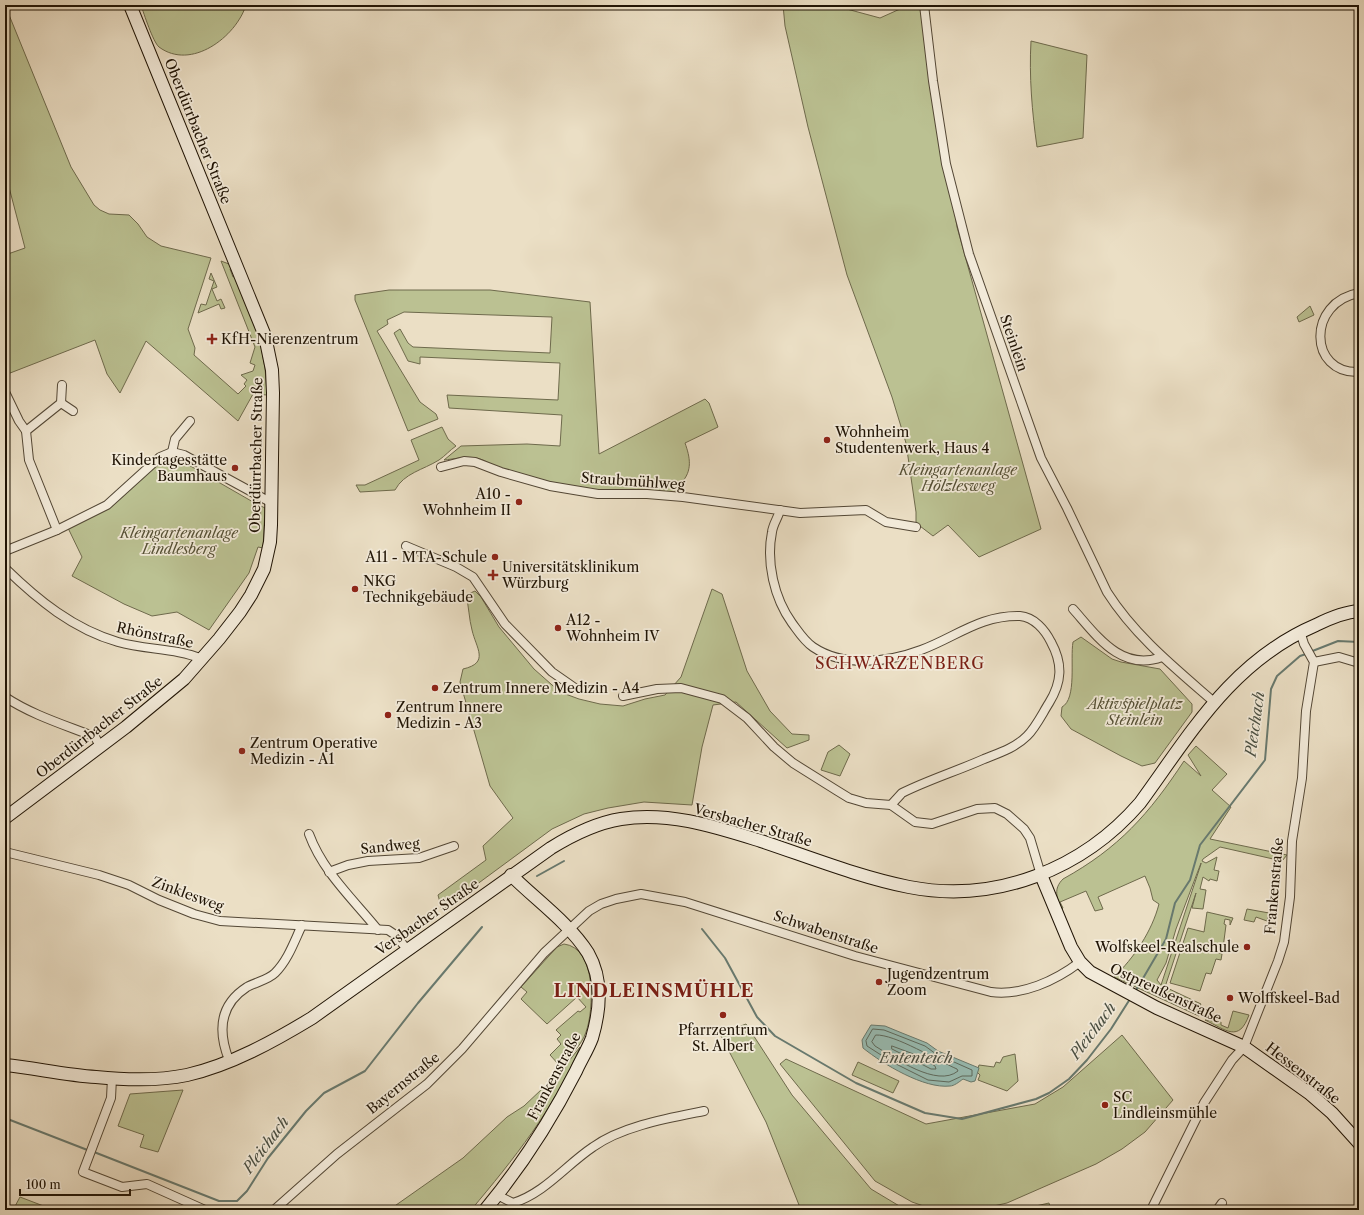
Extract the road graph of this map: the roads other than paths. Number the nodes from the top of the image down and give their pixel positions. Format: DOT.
graph roads {
  1 [pos="130,5"];
  2 [pos="924,5"];
  3 [pos="1359,293"];
  4 [pos="1359,372"];
  5 [pos="62,385"];
  6 [pos="5,392"];
  7 [pos="62,403"];
  8 [pos="73,411"];
  9 [pos="190,421"];
  10 [pos="26,431"];
  11 [pos="172,452"];
  12 [pos="441,467"];
  13 [pos="272,503"];
  14 [pos="780,510"];
  15 [pos="916,527"];
  16 [pos="58,530"];
  17 [pos="406,546"];
  18 [pos="5,551"];
  19 [pos="5,568"];
  20 [pos="1073,609"];
  21 [pos="1359,610"];
  22 [pos="1300,631"];
  23 [pos="1162,657"];
  24 [pos="202,658"];
  25 [pos="1314,662"];
  26 [pos="1359,663"];
  27 [pos="575,688"];
  28 [pos="623,696"];
  29 [pos="5,697"];
  30 [pos="1214,702"];
  31 [pos="100,746"];
  32 [pos="891,805"];
  33 [pos="5,818"];
  34 [pos="309,834"];
  35 [pos="454,846"];
  36 [pos="5,852"];
  37 [pos="329,872"];
  38 [pos="511,875"];
  39 [pos="1041,875"];
  40 [pos="302,925"];
  41 [pos="378,930"];
  42 [pos="569,930"];
  43 [pos="407,949"];
  44 [pos="1080,962"];
  45 [pos="1244,1046"];
  46 [pos="229,1060"];
  47 [pos="5,1065"];
  48 [pos="112,1078"];
  49 [pos="704,1111"];
  50 [pos="1359,1143"];
  51 [pos="497,1195"];
  52 [pos="1222,1203"];
  53 [pos="204,1210"];
  54 [pos="274,1210"];
  55 [pos="485,1210"];
  56 [pos="1151,1210"];
  57 [pos="1216,1210"];
  1 -- 13 [label="street, Oberdürrbacher Straße"];
  2 -- 23 [label="street, Steinlein"];
  3 -- 4 [label="street"];
  5 -- 7 [label="street"];
  6 -- 10 [label="street"];
  7 -- 8 [label="street"];
  7 -- 10 [label="street"];
  9 -- 11 [label="street"];
  10 -- 16 [label="street"];
  11 -- 13 [label="street"];
  11 -- 16 [label="street"];
  12 -- 14 [label="street, Straubmühlweg"];
  13 -- 24 [label="street, Oberdürrbacher Straße"];
  14 -- 15 [label="street, Straubmühlweg"];
  14 -- 32 [label="street"];
  16 -- 18 [label="street"];
  17 -- 27 [label="street"];
  19 -- 24 [label="street, Rhönstraße"];
  20 -- 23 [label="street"];
  21 -- 22 [label="street, Versbacher Straße"];
  22 -- 25 [label="street"];
  22 -- 30 [label="street, Versbacher Straße"];
  23 -- 30 [label="street, Steinlein"];
  24 -- 31 [label="street, Oberdürrbacher Straße"];
  25 -- 26 [label="street"];
  25 -- 45 [label="street, Frankenstraße"];
  28 -- 32 [label="street"];
  29 -- 31 [label="street"];
  30 -- 39 [label="street, Versbacher Straße"];
  31 -- 33 [label="street, Oberdürrbacher Straße"];
  32 -- 39 [label="street"];
  34 -- 37 [label="street"];
  35 -- 37 [label="street, Sandweg"];
  36 -- 40 [label="street, Zinklesweg"];
  37 -- 41 [label="street"];
  38 -- 39 [label="street, Versbacher Straße"];
  38 -- 42 [label="street, Frankenstraße"];
  38 -- 43 [label="street, Versbacher Straße"];
  39 -- 44 [label="street, Ostpreußenstraße"];
  40 -- 41 [label="street, Zinklesweg"];
  40 -- 46 [label="street"];
  41 -- 43 [label="street, Zinklesweg"];
  42 -- 44 [label="street, Schwabenstraße"];
  42 -- 51 [label="street, Frankenstraße"];
  42 -- 54 [label="street, Bayernstraße"];
  43 -- 46 [label="street, Versbacher Straße"];
  44 -- 45 [label="street, Ostpreußenstraße"];
  45 -- 50 [label="street, Hessenstraße"];
  45 -- 56 [label="street, Frankenstraße"];
  46 -- 48 [label="street, Versbacher Straße"];
  47 -- 48 [label="street, Versbacher Straße"];
  48 -- 53 [label="street"];
  49 -- 51 [label="street"];
  51 -- 55 [label="street, Frankenstraße"];
  52 -- 57 [label="street"];
}
